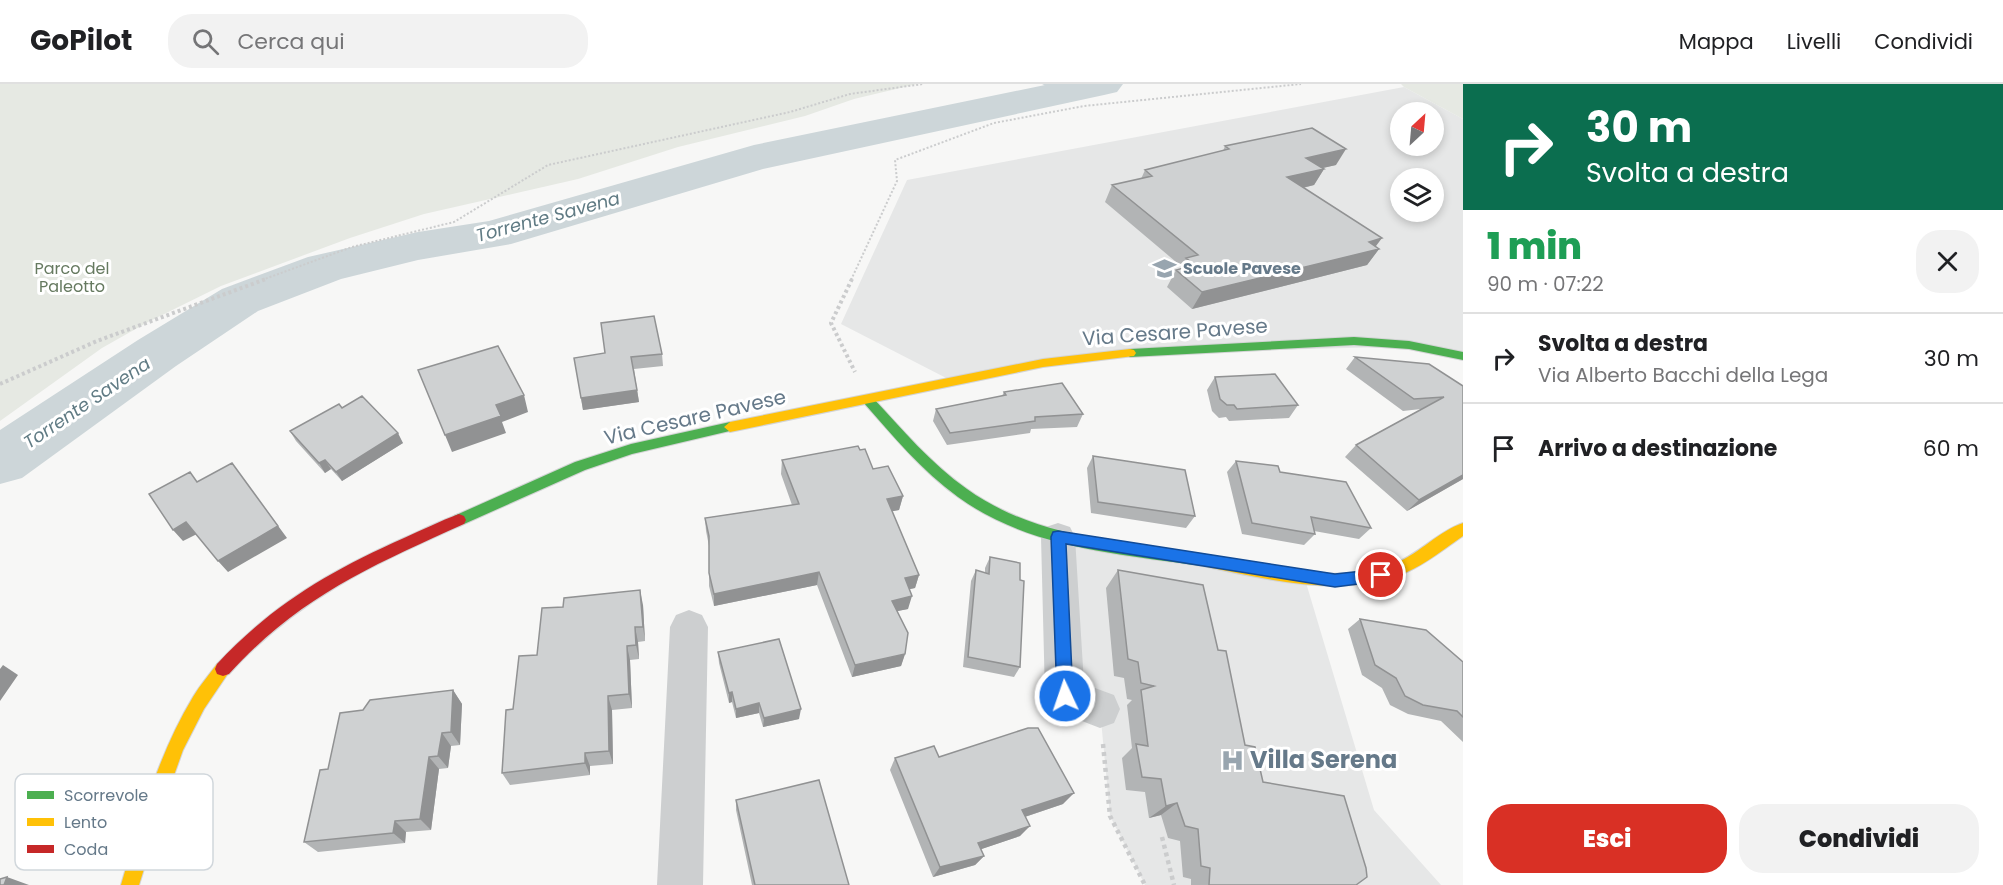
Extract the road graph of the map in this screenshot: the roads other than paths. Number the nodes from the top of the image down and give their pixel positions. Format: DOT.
graph roads {
  1 [pos="1463,356"];
  2 [pos="868,400"];
  3 [pos="1463,529"];
  4 [pos="1058,537"];
  5 [pos="688,627"];
  6 [pos="1100,709"];
  7 [pos="165,774"];
  8 [pos="135,870"];
  9 [pos="130,885"];
  10 [pos="680,885"];
  1 -- 2 [label="street, Via Cesare Pavese"];
  2 -- 4 [label="street"];
  2 -- 7 [label="street, Via Cesare Pavese"];
  3 -- 4 [label="street"];
  4 -- 6 [label="street"];
  5 -- 10 [label="street"];
  8 -- 9 [label="street, Via Cesare Pavese"];
}
